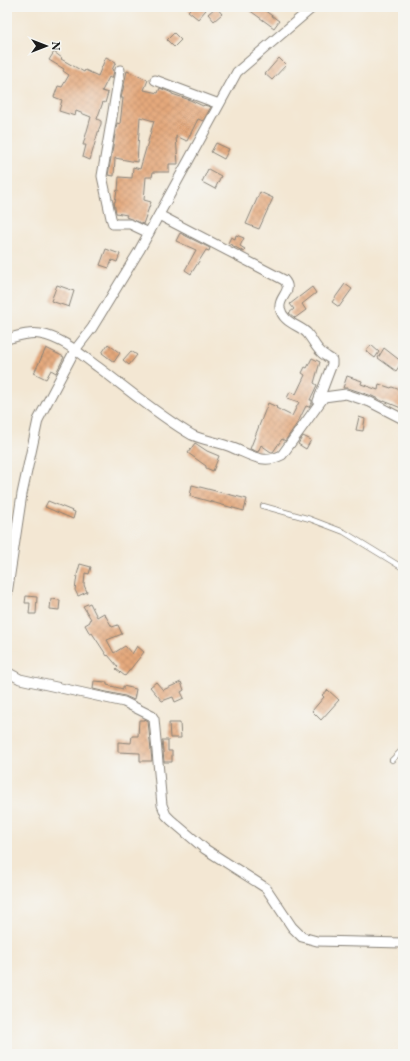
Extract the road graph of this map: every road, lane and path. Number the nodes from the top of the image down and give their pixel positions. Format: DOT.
graph roads {
  1 [pos="313,7"];
  2 [pos="120,70"];
  3 [pos="155,80"];
  4 [pos="219,104"];
  5 [pos="159,215"];
  6 [pos="149,233"];
  7 [pos="7,338"];
  8 [pos="75,350"];
  9 [pos="314,410"];
  10 [pos="403,419"];
  11 [pos="263,506"];
  12 [pos="403,568"];
  13 [pos="7,594"];
  14 [pos="8,672"];
  15 [pos="403,749"];
  16 [pos="392,760"];
  17 [pos="403,943"];
  1 -- 4 [label="street"];
  2 -- 6 [label="street"];
  3 -- 4 [label="street"];
  4 -- 5 [label="street"];
  5 -- 6 [label="street"];
  5 -- 9 [label="street"];
  6 -- 8 [label="street"];
  7 -- 8 [label="street"];
  8 -- 9 [label="street"];
  8 -- 13 [label="street"];
  9 -- 10 [label="street"];
  11 -- 12 [label="lane"];
  14 -- 17 [label="street"];
  15 -- 16 [label="lane"];
}
